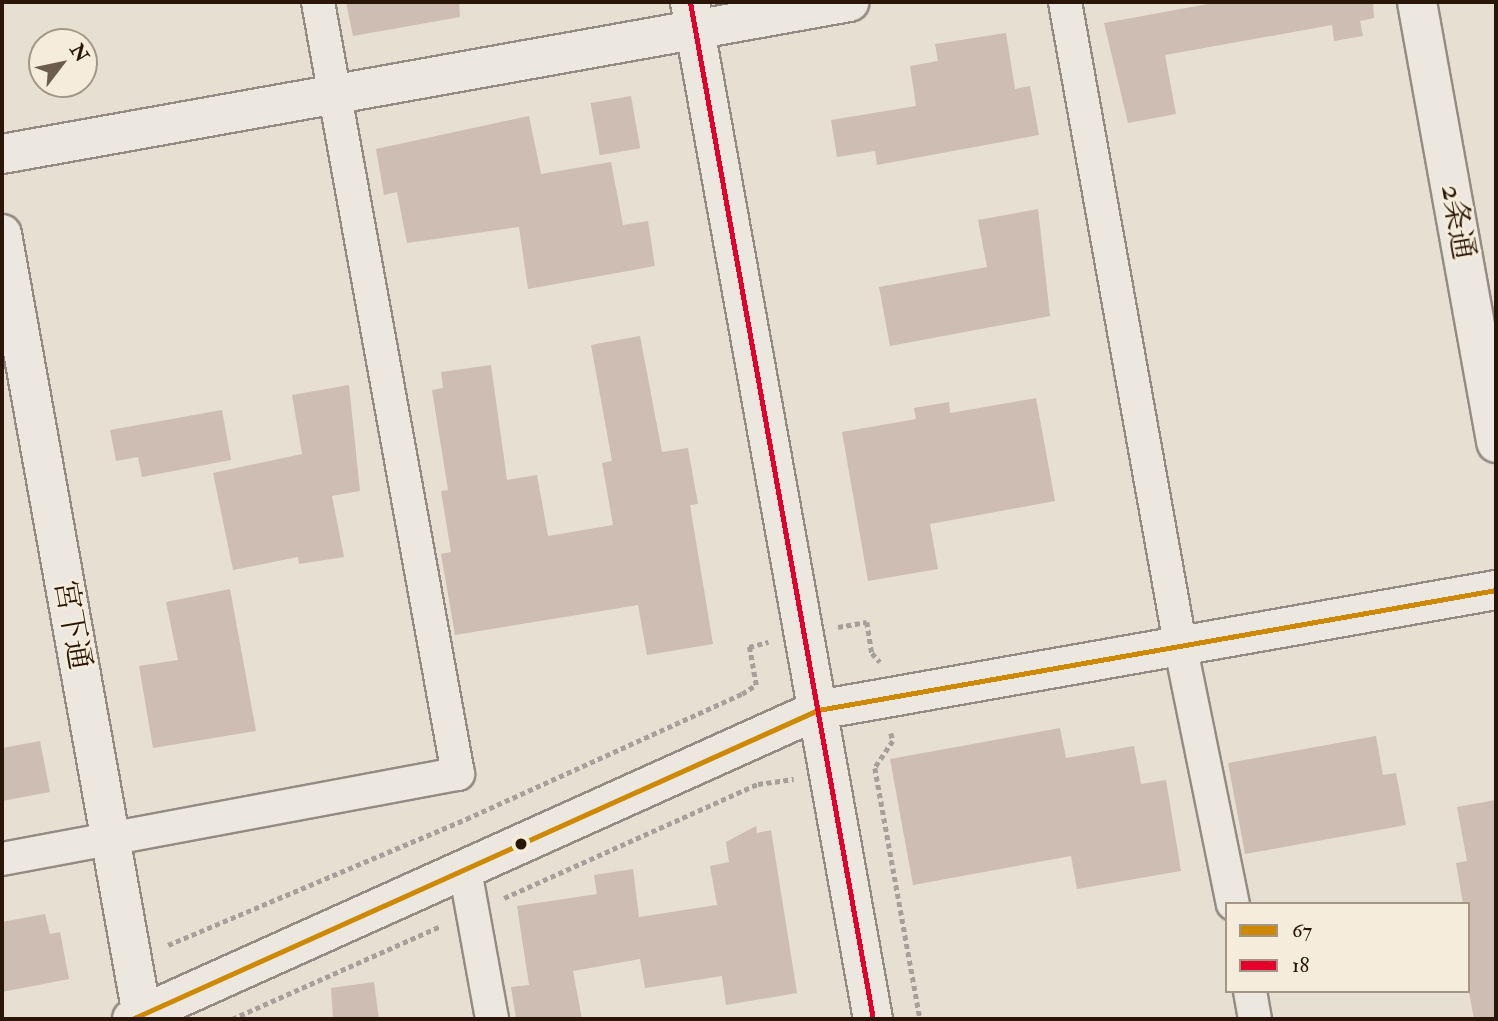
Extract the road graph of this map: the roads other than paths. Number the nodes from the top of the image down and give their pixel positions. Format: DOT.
graph roads {
  1 [pos="318,2"];
  2 [pos="849,2"];
  3 [pos="1065,2"];
  4 [pos="1417,2"];
  5 [pos="693,14"];
  6 [pos="334,93"];
  7 [pos="2,154"];
  8 [pos="2,234"];
  9 [pos="1496,443"];
  10 [pos="1496,590"];
  11 [pos="1181,649"];
  12 [pos="818,710"];
  13 [pos="111,841"];
  14 [pos="2,859"];
  15 [pos="465,870"];
  16 [pos="1233,902"];
  17 [pos="1250,993"];
  18 [pos="139,1018"];
  19 [pos="492,1019"];
  20 [pos="873,1019"];
  21 [pos="1255,1019"];
  1 -- 6 [label="street"];
  2 -- 5 [label="street"];
  3 -- 11 [label="street"];
  4 -- 9 [label="street, 2条通"];
  5 -- 6 [label="street"];
  5 -- 12 [label="street"];
  6 -- 7 [label="street"];
  6 -- 13 [label="street"];
  8 -- 13 [label="street, 宮下通"];
  10 -- 11 [label="street"];
  11 -- 12 [label="street"];
  11 -- 16 [label="street"];
  12 -- 15 [label="street"];
  12 -- 20 [label="street"];
  13 -- 14 [label="street"];
  13 -- 18 [label="street, 宮下通"];
  15 -- 18 [label="street"];
  15 -- 19 [label="street"];
  17 -- 21 [label="street"];
}
